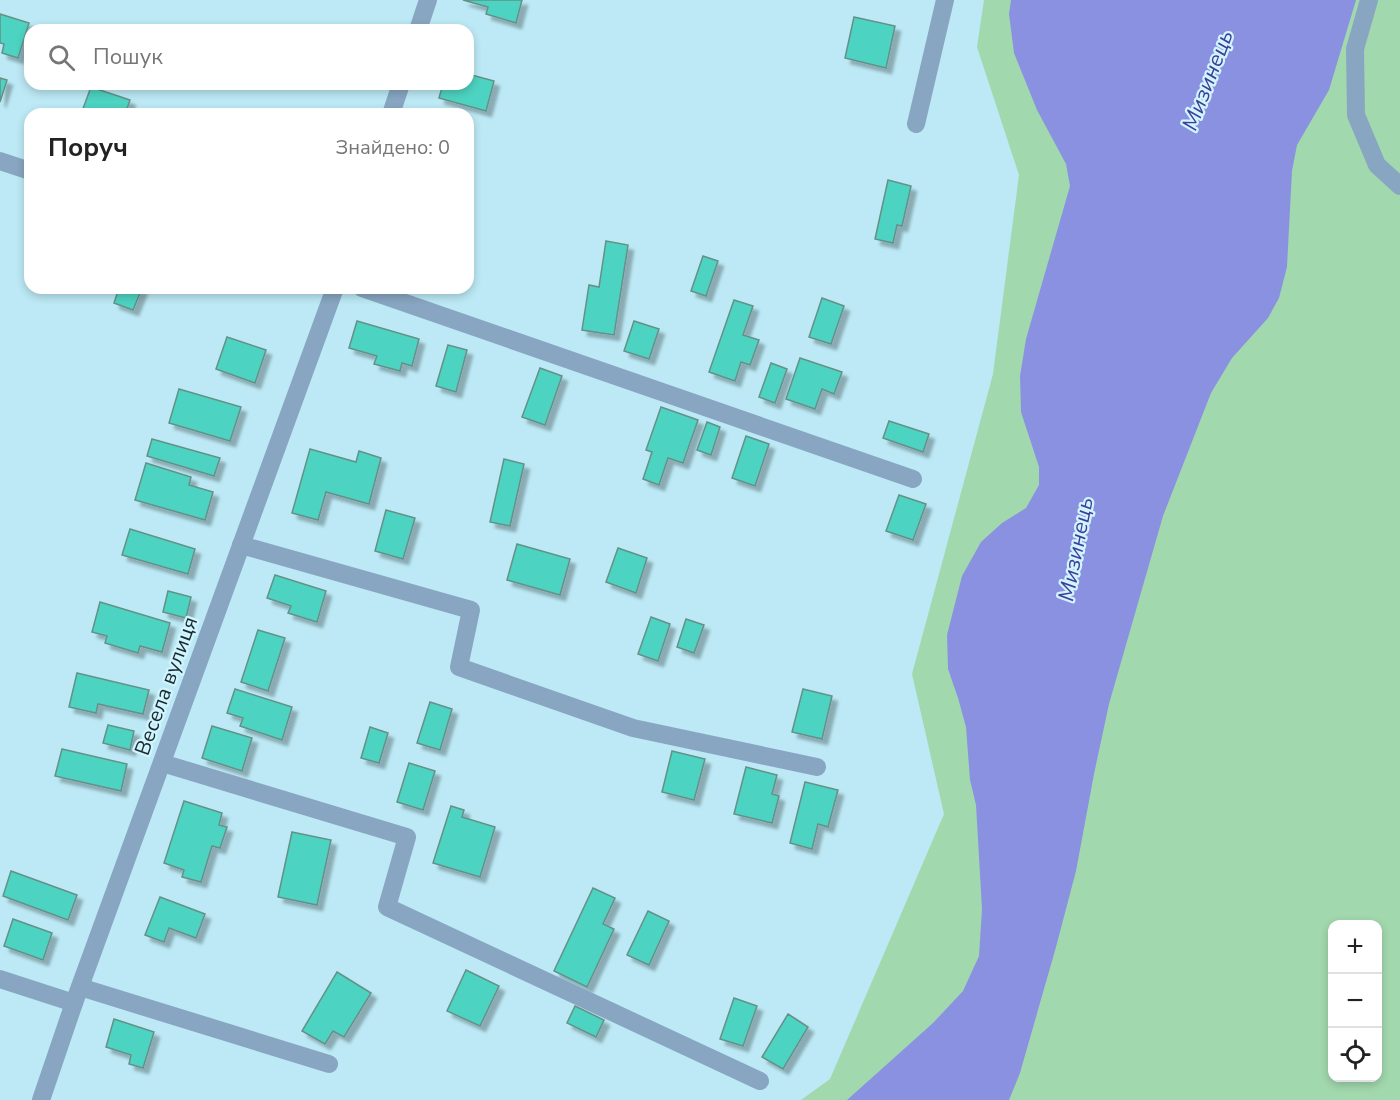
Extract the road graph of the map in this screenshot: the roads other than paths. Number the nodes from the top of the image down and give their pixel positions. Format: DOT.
graph roads {
  1 [pos="428,0"];
  2 [pos="945,0"];
  3 [pos="1369,0"];
  4 [pos="420,24"];
  5 [pos="399,90"];
  6 [pos="393,108"];
  7 [pos="916,124"];
  8 [pos="0,161"];
  9 [pos="24,169"];
  10 [pos="1400,186"];
  11 [pos="333,294"];
  12 [pos="379,294"];
  13 [pos="913,479"];
  14 [pos="241,545"];
  15 [pos="162,763"];
  16 [pos="817,767"];
  17 [pos="0,980"];
  18 [pos="77,995"];
  19 [pos="329,1064"];
  20 [pos="760,1081"];
  21 [pos="41,1100"];
  1 -- 4 [label="street"];
  2 -- 7 [label="street"];
  3 -- 10 [label="street"];
  5 -- 6 [label="street"];
  8 -- 9 [label="street"];
  11 -- 14 [label="street, Весела вулиця"];
  12 -- 13 [label="street"];
  14 -- 15 [label="street, Весела вулиця"];
  14 -- 16 [label="street"];
  15 -- 18 [label="street, Весела вулиця"];
  15 -- 20 [label="street"];
  17 -- 18 [label="street"];
  18 -- 19 [label="street"];
  18 -- 21 [label="street, Весела вулиця"];
}
